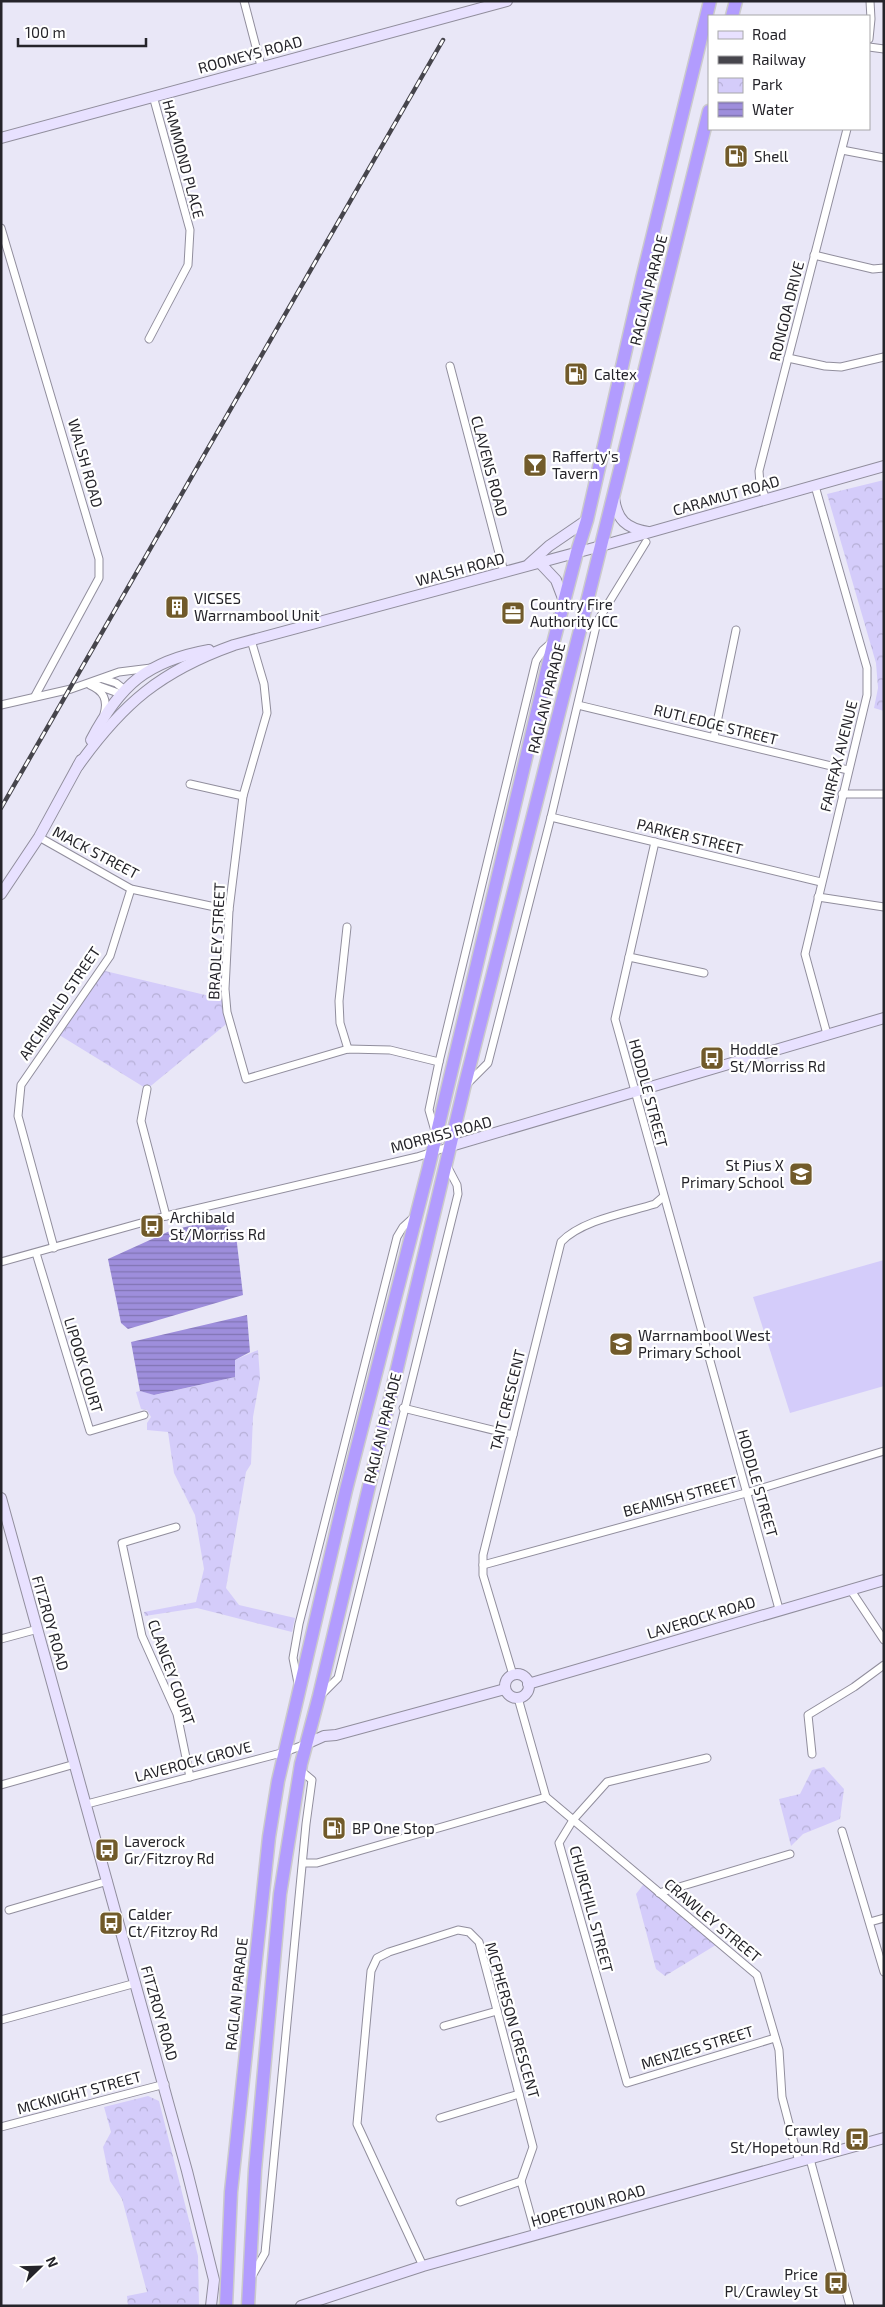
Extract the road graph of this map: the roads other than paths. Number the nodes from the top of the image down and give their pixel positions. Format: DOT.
graph roads {
  1 [pos="244,1"];
  2 [pos="507,1"];
  3 [pos="710,1"];
  4 [pos="736,1"];
  5 [pos="870,1"];
  6 [pos="732,15"];
  7 [pos="870,15"];
  8 [pos="870,47"];
  9 [pos="884,49"];
  10 [pos="261,66"];
  11 [pos="153,96"];
  12 [pos="708,115"];
  13 [pos="847,130"];
  14 [pos="1,138"];
  15 [pos="842,150"];
  16 [pos="884,158"];
  17 [pos="1,228"];
  18 [pos="814,255"];
  19 [pos="884,268"];
  20 [pos="149,339"];
  21 [pos="884,357"];
  22 [pos="788,358"];
  23 [pos="450,366"];
  24 [pos="884,466"];
  25 [pos="815,486"];
  26 [pos="614,495"];
  27 [pos="766,499"];
  28 [pos="587,520"];
  29 [pos="648,537"];
  30 [pos="601,546"];
  31 [pos="577,552"];
  32 [pos="540,563"];
  33 [pos="527,566"];
  34 [pos="504,572"];
  35 [pos="563,606"];
  36 [pos="584,614"];
  37 [pos="598,617"];
  38 [pos="736,630"];
  39 [pos="251,640"];
  40 [pos="554,640"];
  41 [pos="234,645"];
  42 [pos="154,667"];
  43 [pos="100,679"];
  44 [pos="86,685"];
  45 [pos="123,692"];
  46 [pos="36,696"];
  47 [pos="134,699"];
  48 [pos="578,705"];
  49 [pos="1,706"];
  50 [pos="102,722"];
  51 [pos="714,737"];
  52 [pos="78,766"];
  53 [pos="848,770"];
  54 [pos="190,784"];
  55 [pos="842,794"];
  56 [pos="884,794"];
  57 [pos="243,796"];
  58 [pos="551,817"];
  59 [pos="39,837"];
  60 [pos="656,842"];
  61 [pos="822,882"];
  62 [pos="131,889"];
  63 [pos="1,894"];
  64 [pos="818,896"];
  65 [pos="884,907"];
  66 [pos="229,910"];
  67 [pos="347,927"];
  68 [pos="629,957"];
  69 [pos="704,973"];
  70 [pos="884,1018"];
  71 [pos="827,1034"];
  72 [pos="348,1049"];
  73 [pos="438,1062"];
  74 [pos="464,1088"];
  75 [pos="147,1089"];
  76 [pos="634,1091"];
  77 [pos="436,1134"];
  78 [pos="451,1146"];
  79 [pos="432,1152"];
  80 [pos="446,1163"];
  81 [pos="663,1197"];
  82 [pos="166,1216"];
  83 [pos="54,1248"];
  84 [pos="36,1252"];
  85 [pos="1,1262"];
  86 [pos="403,1408"];
  87 [pos="144,1416"];
  88 [pos="513,1435"];
  89 [pos="884,1451"];
  90 [pos="746,1493"];
  91 [pos="1,1498"];
  92 [pos="176,1527"];
  93 [pos="483,1565"];
  94 [pos="884,1580"];
  95 [pos="850,1589"];
  96 [pos="779,1609"];
  97 [pos="38,1629"];
  98 [pos="1,1639"];
  99 [pos="884,1640"];
  100 [pos="884,1665"];
  101 [pos="513,1675"];
  102 [pos="528,1684"];
  103 [pos="505,1689"];
  104 [pos="319,1696"];
  105 [pos="518,1698"];
  106 [pos="306,1744"];
  107 [pos="285,1752"];
  108 [pos="812,1754"];
  109 [pos="707,1758"];
  110 [pos="75,1764"];
  111 [pos="300,1770"];
  112 [pos="190,1777"];
  113 [pos="1,1786"];
  114 [pos="546,1797"];
  115 [pos="87,1804"];
  116 [pos="572,1820"];
  117 [pos="842,1831"];
  118 [pos="790,1854"];
  119 [pos="303,1863"];
  120 [pos="108,1881"];
  121 [pos="659,1893"];
  122 [pos="9,1910"];
  123 [pos="884,1918"];
  124 [pos="870,1922"];
  125 [pos="884,1972"];
  126 [pos="136,1983"];
  127 [pos="497,2011"];
  128 [pos="1,2020"];
  129 [pos="444,2026"];
  130 [pos="775,2038"];
  131 [pos="627,2083"];
  132 [pos="165,2084"];
  133 [pos="519,2094"];
  134 [pos="440,2118"];
  135 [pos="1,2127"];
  136 [pos="884,2138"];
  137 [pos="810,2158"];
  138 [pos="799,2162"];
  139 [pos="521,2181"];
  140 [pos="460,2202"];
  141 [pos="536,2235"];
  142 [pos="423,2266"];
  143 [pos="248,2282"];
  144 [pos="211,2306"];
  145 [pos="226,2306"];
  146 [pos="248,2306"];
  147 [pos="302,2306"];
  148 [pos="850,2306"];
  1 -- 10 [label="street"];
  2 -- 10 [label="street, ROONEYS ROAD"];
  3 -- 28 [label="highway, RAGLAN PARADE"];
  4 -- 6 [label="highway"];
  5 -- 7 [label="street"];
  8 -- 9 [label="street"];
  10 -- 11 [label="street, ROONEYS ROAD"];
  11 -- 14 [label="street, ROONEYS ROAD"];
  11 -- 20 [label="street, HAMMOND PLACE"];
  12 -- 26 [label="highway, RAGLAN PARADE"];
  13 -- 15 [label="street, RONGOA DRIVE"];
  15 -- 16 [label="street"];
  15 -- 18 [label="street, RONGOA DRIVE"];
  17 -- 46 [label="street, WALSH ROAD"];
  18 -- 19 [label="street"];
  18 -- 22 [label="street, RONGOA DRIVE"];
  21 -- 22 [label="street"];
  22 -- 27 [label="street, RONGOA DRIVE"];
  23 -- 34 [label="street, CLAVENS ROAD"];
  24 -- 25 [label="street, CARAMUT ROAD"];
  25 -- 27 [label="street, CARAMUT ROAD"];
  25 -- 53 [label="street, FAIRFAX AVENUE"];
  26 -- 29 [label="street"];
  26 -- 30 [label="highway, RAGLAN PARADE"];
  27 -- 29 [label="street, CARAMUT ROAD"];
  28 -- 31 [label="highway, RAGLAN PARADE"];
  28 -- 33 [label="street"];
  29 -- 30 [label="street, CARAMUT ROAD"];
  29 -- 37 [label="street, RAGLAN PARADE"];
  30 -- 31 [label="street, CARAMUT ROAD"];
  30 -- 36 [label="highway, RAGLAN PARADE"];
  31 -- 32 [label="street, WALSH ROAD"];
  31 -- 35 [label="highway, RAGLAN PARADE"];
  32 -- 33 [label="street, WALSH ROAD"];
  32 -- 35 [label="street"];
  33 -- 34 [label="street, WALSH ROAD"];
  34 -- 39 [label="street, WALSH ROAD"];
  35 -- 36 [label="highway"];
  35 -- 40 [label="highway, RAGLAN PARADE"];
  36 -- 37 [label="street"];
  36 -- 74 [label="highway, RAGLAN PARADE"];
  37 -- 48 [label="street, RAGLAN PARADE"];
  38 -- 51 [label="street"];
  39 -- 41 [label="street, WALSH ROAD"];
  39 -- 57 [label="street, BRADLEY STREET"];
  40 -- 73 [label="street, RAGLAN PARADE"];
  40 -- 77 [label="highway, RAGLAN PARADE"];
  41 -- 42 [label="street, WALSH ROAD"];
  41 -- 47 [label="street, WALSH ROAD"];
  42 -- 43 [label="street, WALSH ROAD"];
  42 -- 45 [label="street, WALSH ROAD"];
  43 -- 44 [label="street, WALSH ROAD"];
  43 -- 45 [label="street"];
  44 -- 45 [label="street, WALSH ROAD"];
  44 -- 46 [label="street, WALSH ROAD"];
  44 -- 50 [label="street"];
  45 -- 47 [label="street"];
  45 -- 50 [label="street"];
  46 -- 49 [label="street, WALSH ROAD"];
  47 -- 52 [label="street, WALSH ROAD"];
  48 -- 51 [label="street, RUTLEDGE STREET"];
  48 -- 58 [label="street, RAGLAN PARADE"];
  50 -- 52 [label="street"];
  51 -- 53 [label="street, RUTLEDGE STREET"];
  52 -- 59 [label="street"];
  53 -- 55 [label="street, FAIRFAX AVENUE"];
  54 -- 57 [label="street"];
  55 -- 56 [label="street"];
  55 -- 61 [label="street, FAIRFAX AVENUE"];
  57 -- 66 [label="street, BRADLEY STREET"];
  58 -- 60 [label="street, PARKER STREET"];
  58 -- 74 [label="street, RAGLAN PARADE"];
  59 -- 62 [label="street, MACK STREET"];
  59 -- 63 [label="street"];
  60 -- 61 [label="street, PARKER STREET"];
  60 -- 68 [label="street, HODDLE STREET"];
  61 -- 64 [label="street, FAIRFAX AVENUE"];
  62 -- 66 [label="street, MACK STREET"];
  62 -- 83 [label="street, ARCHIBALD STREET"];
  64 -- 65 [label="street"];
  64 -- 71 [label="street, FAIRFAX AVENUE"];
  66 -- 72 [label="street, BRADLEY STREET"];
  67 -- 72 [label="street"];
  68 -- 69 [label="street"];
  68 -- 76 [label="street, HODDLE STREET"];
  70 -- 71 [label="street, MORRISS ROAD"];
  71 -- 76 [label="street, MORRISS ROAD"];
  72 -- 73 [label="street, BRADLEY STREET"];
  73 -- 77 [label="street, RAGLAN PARADE"];
  74 -- 78 [label="highway, RAGLAN PARADE"];
  75 -- 82 [label="street"];
  76 -- 78 [label="street, MORRISS ROAD"];
  76 -- 81 [label="street, HODDLE STREET"];
  77 -- 79 [label="highway, RAGLAN PARADE"];
  78 -- 79 [label="street, MORRISS ROAD"];
  78 -- 80 [label="highway, RAGLAN PARADE"];
  79 -- 82 [label="street, MORRISS ROAD"];
  79 -- 107 [label="highway, RAGLAN PARADE"];
  80 -- 86 [label="street, RAGLAN PARADE"];
  80 -- 104 [label="highway, RAGLAN PARADE"];
  81 -- 88 [label="street, TAIT CRESCENT"];
  81 -- 90 [label="street, HODDLE STREET"];
  82 -- 83 [label="street, MORRISS ROAD"];
  83 -- 84 [label="street, MORRISS ROAD"];
  84 -- 85 [label="street, MORRISS ROAD"];
  84 -- 87 [label="street, LIPOOK COURT"];
  86 -- 88 [label="street"];
  86 -- 104 [label="street, RAGLAN PARADE"];
  88 -- 93 [label="street, TAIT CRESCENT"];
  89 -- 90 [label="street, BEAMISH STREET"];
  90 -- 93 [label="street, BEAMISH STREET"];
  90 -- 96 [label="street, HODDLE STREET"];
  91 -- 97 [label="street, FITZROY ROAD"];
  92 -- 112 [label="street, CLANCEY COURT"];
  93 -- 101 [label="street, TAIT CRESCENT"];
  94 -- 95 [label="street, LAVEROCK ROAD"];
  95 -- 96 [label="street, LAVEROCK ROAD"];
  95 -- 99 [label="street"];
  96 -- 102 [label="street, LAVEROCK ROAD"];
  97 -- 98 [label="street"];
  97 -- 110 [label="street, FITZROY ROAD"];
  100 -- 108 [label="street"];
  101 -- 102 [label="street"];
  101 -- 103 [label="street"];
  102 -- 105 [label="street"];
  103 -- 105 [label="street"];
  103 -- 106 [label="street"];
  104 -- 106 [label="highway, RAGLAN PARADE"];
  105 -- 114 [label="street"];
  106 -- 107 [label="street, LAVEROCK GROVE"];
  106 -- 111 [label="highway, RAGLAN PARADE"];
  107 -- 112 [label="street, LAVEROCK GROVE"];
  107 -- 145 [label="highway, RAGLAN PARADE"];
  109 -- 116 [label="street, CHURCHILL STREET"];
  110 -- 113 [label="street"];
  110 -- 115 [label="street, FITZROY ROAD"];
  111 -- 119 [label="street"];
  111 -- 143 [label="highway, RAGLAN PARADE"];
  112 -- 115 [label="street, LAVEROCK GROVE"];
  114 -- 116 [label="street"];
  114 -- 119 [label="street"];
  115 -- 120 [label="street, FITZROY ROAD"];
  116 -- 121 [label="street, CRAWLEY STREET"];
  116 -- 131 [label="street, CHURCHILL STREET"];
  117 -- 124 [label="street"];
  118 -- 121 [label="street"];
  119 -- 143 [label="street"];
  120 -- 122 [label="street"];
  120 -- 126 [label="street, FITZROY ROAD"];
  121 -- 130 [label="street, CRAWLEY STREET"];
  123 -- 124 [label="street"];
  124 -- 125 [label="street"];
  126 -- 128 [label="street"];
  126 -- 132 [label="street, FITZROY ROAD"];
  127 -- 129 [label="street"];
  127 -- 133 [label="street, MCPHERSON CRESCENT"];
  127 -- 142 [label="street, MCPHERSON CRESCENT"];
  130 -- 131 [label="street, MENZIES STREET"];
  130 -- 138 [label="street, CRAWLEY STREET"];
  132 -- 135 [label="street, MCKNIGHT STREET"];
  132 -- 144 [label="street, FITZROY ROAD"];
  133 -- 134 [label="street"];
  133 -- 139 [label="street, MCPHERSON CRESCENT"];
  136 -- 137 [label="street, HOPETOUN ROAD"];
  137 -- 138 [label="street, HOPETOUN ROAD"];
  137 -- 148 [label="street"];
  138 -- 141 [label="street, HOPETOUN ROAD"];
  139 -- 140 [label="street"];
  139 -- 141 [label="street"];
  141 -- 142 [label="street, HOPETOUN ROAD"];
  142 -- 147 [label="street, HOPETOUN ROAD"];
  143 -- 146 [label="highway, RAGLAN PARADE"];
}
